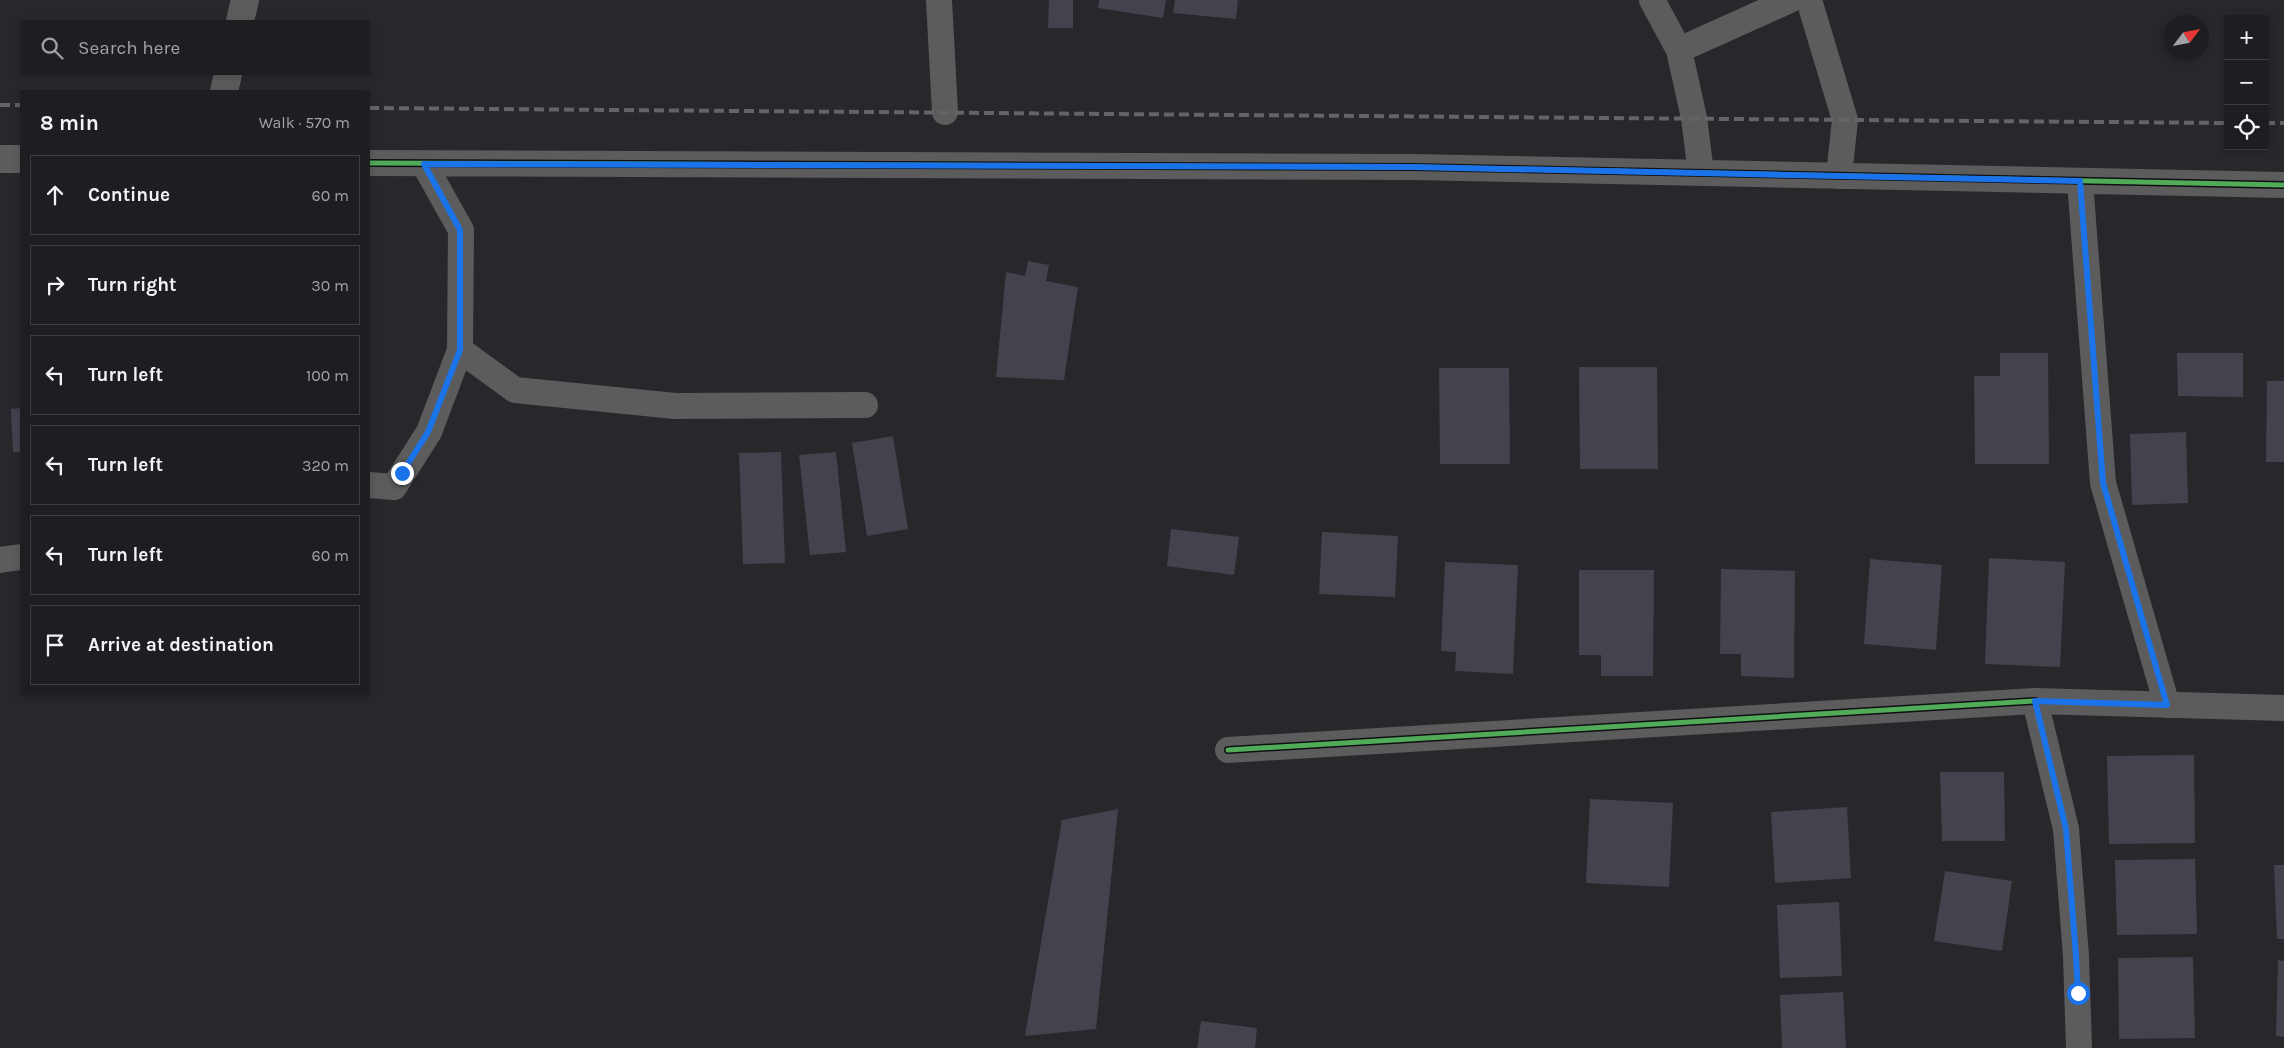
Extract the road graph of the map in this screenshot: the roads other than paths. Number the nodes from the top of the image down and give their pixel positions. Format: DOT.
graph roads {
  1 [pos="245,0"];
  2 [pos="939,0"];
  3 [pos="1652,0"];
  4 [pos="1790,0"];
  5 [pos="1809,0"];
  6 [pos="240,20"];
  7 [pos="1679,50"];
  8 [pos="228,75"];
  9 [pos="224,90"];
  10 [pos="945,112"];
  11 [pos="0,159"];
  12 [pos="20,159"];
  13 [pos="370,163"];
  14 [pos="424,164"];
  15 [pos="1702,173"];
  16 [pos="1838,176"];
  17 [pos="2080,181"];
  18 [pos="2284,185"];
  19 [pos="460,350"];
  20 [pos="865,405"];
  21 [pos="370,485"];
  22 [pos="20,557"];
  23 [pos="0,560"];
  24 [pos="2035,701"];
  25 [pos="2167,705"];
  26 [pos="2284,708"];
  27 [pos="1228,750"];
  28 [pos="2079,1048"];
  1 -- 6 [label="street"];
  2 -- 10 [label="street"];
  3 -- 7 [label="street"];
  4 -- 7 [label="street"];
  5 -- 16 [label="street"];
  7 -- 15 [label="street"];
  8 -- 9 [label="street"];
  11 -- 12 [label="street"];
  13 -- 14 [label="street"];
  14 -- 15 [label="street"];
  14 -- 19 [label="street"];
  15 -- 16 [label="street"];
  16 -- 17 [label="street"];
  17 -- 18 [label="street"];
  17 -- 25 [label="street"];
  19 -- 20 [label="street"];
  19 -- 21 [label="street"];
  22 -- 23 [label="street"];
  24 -- 25 [label="street"];
  24 -- 27 [label="street"];
  24 -- 28 [label="street"];
  25 -- 26 [label="street"];
}
